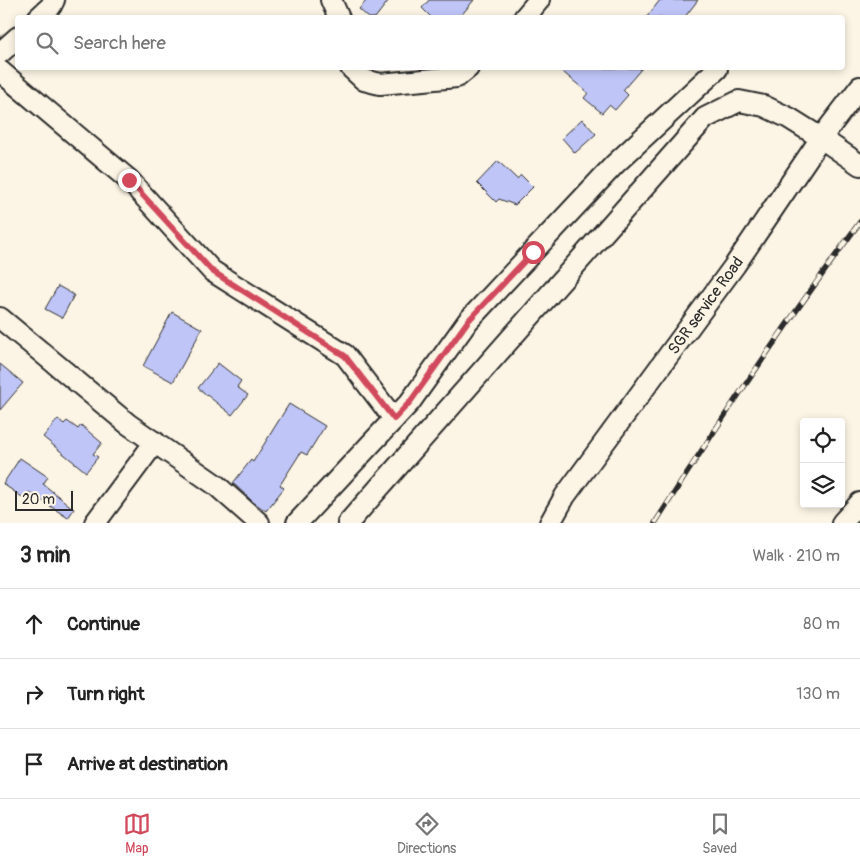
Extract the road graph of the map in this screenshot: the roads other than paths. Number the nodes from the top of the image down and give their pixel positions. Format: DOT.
graph roads {
  1 [pos="54,0"];
  2 [pos="331,0"];
  3 [pos="539,0"];
  4 [pos="41,15"];
  5 [pos="338,15"];
  6 [pos="526,15"];
  7 [pos="15,40"];
  8 [pos="0,53"];
  9 [pos="0,70"];
  10 [pos="353,70"];
  11 [pos="465,70"];
  12 [pos="715,70"];
  13 [pos="860,87"];
  14 [pos="821,138"];
  15 [pos="860,165"];
  16 [pos="0,318"];
  17 [pos="394,419"];
  18 [pos="155,442"];
  19 [pos="860,502"];
  20 [pos="95,523"];
  21 [pos="259,523"];
  22 [pos="297,523"];
  23 [pos="348,523"];
  24 [pos="550,523"];
  25 [pos="842,523"];
  1 -- 4 [label="street"];
  2 -- 5 [label="street"];
  3 -- 6 [label="street"];
  7 -- 8 [label="street"];
  9 -- 17 [label="street"];
  10 -- 11 [label="street"];
  12 -- 17 [label="street"];
  13 -- 14 [label="street, SGR service Road"];
  14 -- 15 [label="street"];
  14 -- 23 [label="street"];
  14 -- 24 [label="street, SGR service Road"];
  16 -- 18 [label="street"];
  17 -- 22 [label="street"];
  18 -- 20 [label="street"];
  18 -- 21 [label="street"];
  19 -- 25 [label="street"];
}
